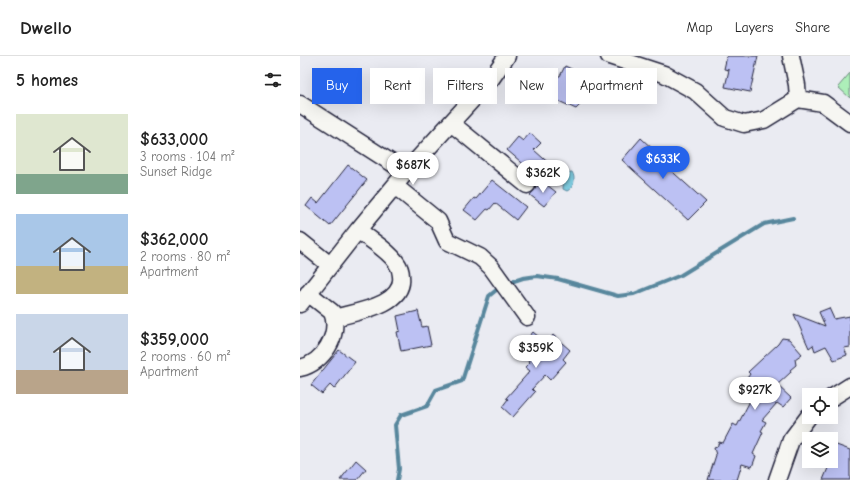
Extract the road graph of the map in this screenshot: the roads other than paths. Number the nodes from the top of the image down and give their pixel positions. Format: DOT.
graph roads {
  1 [pos="507,56"];
  2 [pos="609,56"];
  3 [pos="791,56"];
  4 [pos="798,99"];
  5 [pos="300,104"];
  6 [pos="451,123"];
  7 [pos="850,123"];
  8 [pos="406,172"];
  9 [pos="527,185"];
  10 [pos="395,186"];
  11 [pos="358,230"];
  12 [pos="300,241"];
  13 [pos="330,265"];
  14 [pos="304,299"];
  15 [pos="527,317"];
  16 [pos="334,323"];
  17 [pos="306,366"];
  18 [pos="850,386"];
  19 [pos="838,394"];
  20 [pos="803,424"];
  21 [pos="777,480"];
  1 -- 6 [label="street"];
  2 -- 4 [label="street"];
  3 -- 4 [label="street"];
  4 -- 7 [label="street"];
  5 -- 8 [label="street"];
  6 -- 8 [label="street"];
  6 -- 9 [label="street"];
  8 -- 10 [label="street"];
  10 -- 11 [label="street"];
  10 -- 15 [label="street"];
  11 -- 13 [label="street"];
  11 -- 16 [label="street"];
  12 -- 13 [label="street"];
  13 -- 14 [label="street"];
  14 -- 16 [label="street"];
  16 -- 17 [label="street"];
  18 -- 19 [label="street"];
  20 -- 21 [label="street"];
}
